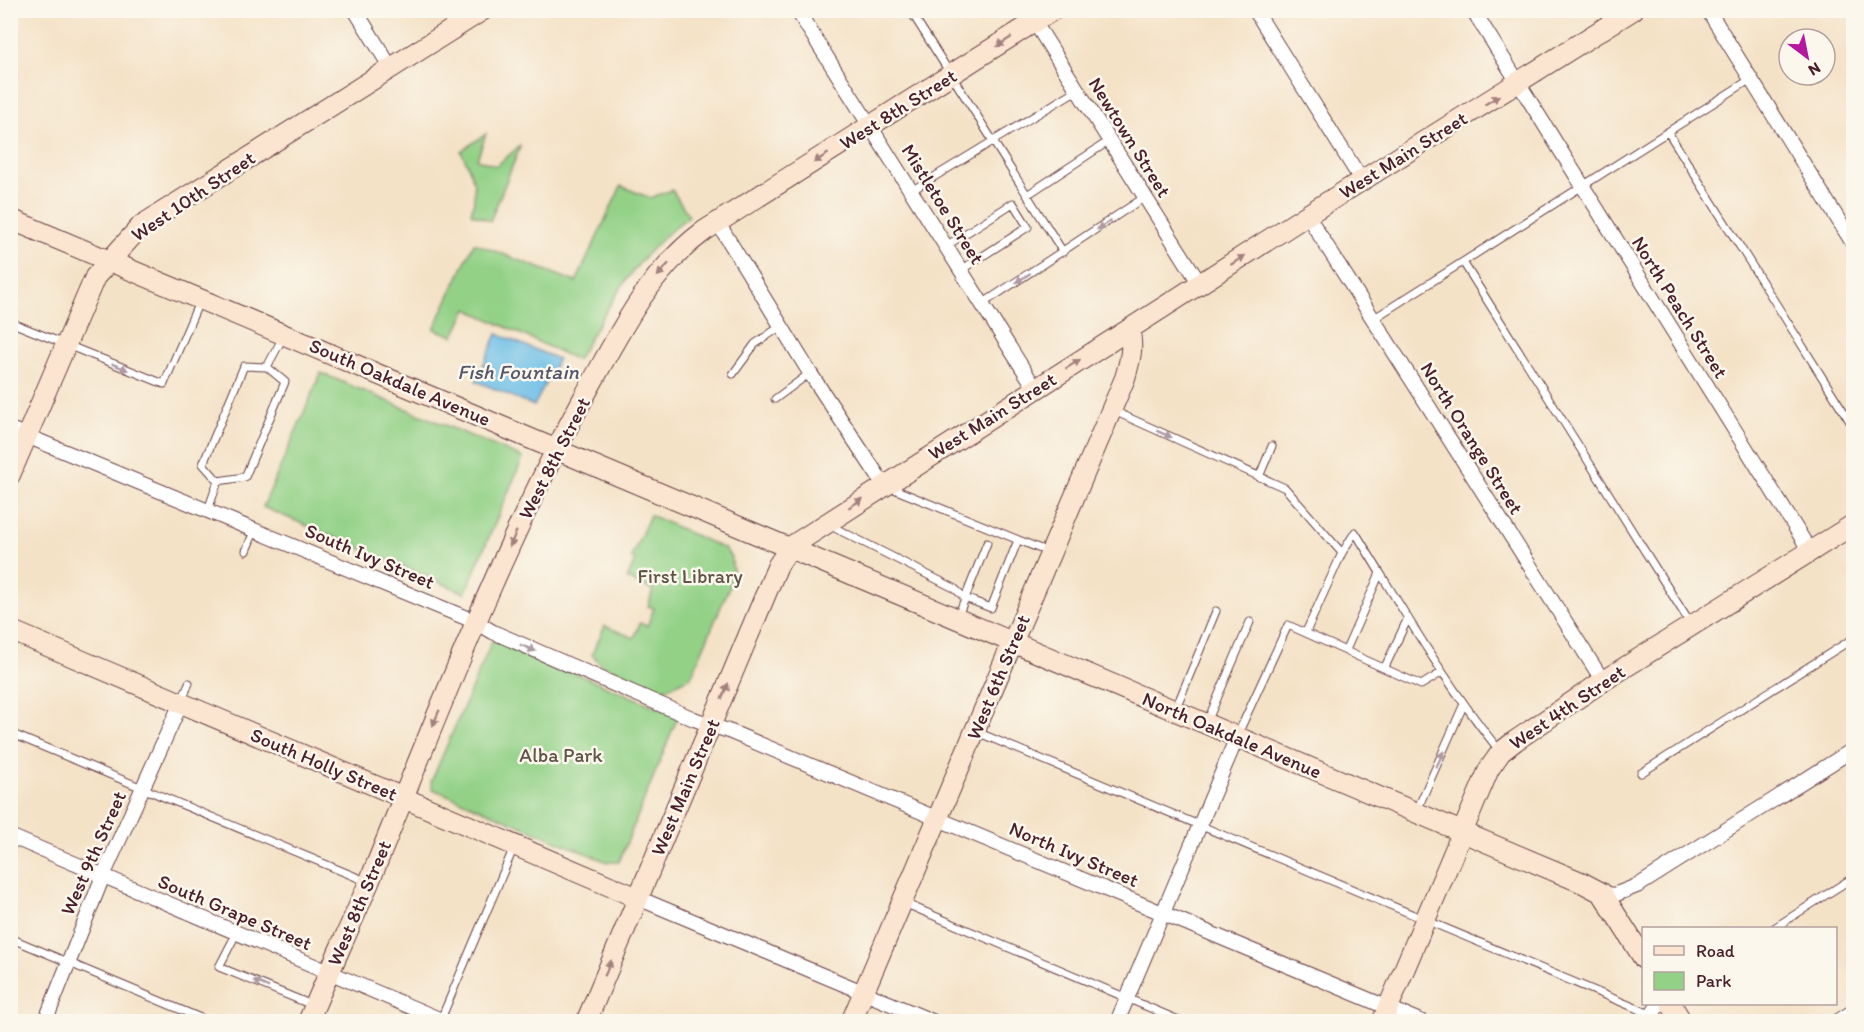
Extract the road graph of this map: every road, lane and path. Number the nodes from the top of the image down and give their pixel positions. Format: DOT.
graph roads {
  1 [pos="355,10"];
  2 [pos="483,10"];
  3 [pos="797,10"];
  4 [pos="910,10"];
  5 [pos="1053,10"];
  6 [pos="1255,10"];
  7 [pos="1473,10"];
  8 [pos="1633,10"];
  9 [pos="1708,10"];
  10 [pos="1031,16"];
  11 [pos="391,68"];
  12 [pos="952,75"];
  13 [pos="1751,79"];
  14 [pos="1518,83"];
  15 [pos="1077,90"];
  16 [pos="871,126"];
  17 [pos="1668,132"];
  18 [pos="993,141"];
  19 [pos="1109,141"];
  20 [pos="1362,181"];
  21 [pos="1582,186"];
  22 [pos="912,191"];
  23 [pos="1027,195"];
  24 [pos="1145,197"];
  25 [pos="1307,215"];
  26 [pos="10,219"];
  27 [pos="718,223"];
  28 [pos="1854,245"];
  29 [pos="946,246"];
  30 [pos="1063,252"];
  31 [pos="109,259"];
  32 [pos="1463,262"];
  33 [pos="961,270"];
  34 [pos="1200,284"];
  35 [pos="200,297"];
  36 [pos="982,303"];
  37 [pos="1373,319"];
  38 [pos="10,322"];
  39 [pos="781,326"];
  40 [pos="1129,329"];
  41 [pos="285,333"];
  42 [pos="66,345"];
  43 [pos="267,367"];
  44 [pos="810,373"];
  45 [pos="732,374"];
  46 [pos="1035,388"];
  47 [pos="775,399"];
  48 [pos="1111,410"];
  49 [pos="1854,428"];
  50 [pos="19,432"];
  51 [pos="1272,446"];
  52 [pos="556,448"];
  53 [pos="10,475"];
  54 [pos="1259,477"];
  55 [pos="218,482"];
  56 [pos="884,485"];
  57 [pos="208,510"];
  58 [pos="824,522"];
  59 [pos="1854,524"];
  60 [pos="255,529"];
  61 [pos="1018,540"];
  62 [pos="987,543"];
  63 [pos="789,547"];
  64 [pos="246,551"];
  65 [pos="1810,551"];
  66 [pos="1050,553"];
  67 [pos="1342,553"];
  68 [pos="1380,573"];
  69 [pos="965,598"];
  70 [pos="1216,611"];
  71 [pos="957,617"];
  72 [pos="1408,618"];
  73 [pos="476,622"];
  74 [pos="1250,622"];
  75 [pos="1692,626"];
  76 [pos="10,630"];
  77 [pos="1306,632"];
  78 [pos="1854,638"];
  79 [pos="1013,640"];
  80 [pos="1346,650"];
  81 [pos="1385,668"];
  82 [pos="1441,673"];
  83 [pos="1603,681"];
  84 [pos="189,683"];
  85 [pos="181,703"];
  86 [pos="1463,706"];
  87 [pos="1175,711"];
  88 [pos="1206,724"];
  89 [pos="711,725"];
  90 [pos="974,731"];
  91 [pos="10,733"];
  92 [pos="1237,737"];
  93 [pos="1854,749"];
  94 [pos="1501,752"];
  95 [pos="1641,773"];
  96 [pos="143,789"];
  97 [pos="403,797"];
  98 [pos="1416,812"];
  99 [pos="938,818"];
  100 [pos="1200,825"];
  101 [pos="1462,832"];
  102 [pos="10,836"];
  103 [pos="515,845"];
  104 [pos="103,876"];
  105 [pos="1854,877"];
  106 [pos="369,882"];
  107 [pos="1602,893"];
  108 [pos="638,898"];
  109 [pos="902,902"];
  110 [pos="1163,912"];
  111 [pos="1425,920"];
  112 [pos="1776,927"];
  113 [pos="236,934"];
  114 [pos="10,938"];
  115 [pos="1642,956"];
  116 [pos="67,962"];
  117 [pos="329,973"];
  118 [pos="863,992"];
  119 [pos="1127,998"];
  120 [pos="1658,1005"];
  121 [pos="1672,1005"];
  122 [pos="1854,1011"];
  123 [pos="311,1014"];
  124 [pos="1385,1014"];
  125 [pos="1648,1018"];
  126 [pos="443,1021"];
  127 [pos="45,1022"];
  128 [pos="210,1022"];
  129 [pos="586,1022"];
  130 [pos="851,1022"];
  131 [pos="934,1022"];
  132 [pos="1117,1022"];
  133 [pos="1183,1022"];
  134 [pos="1422,1022"];
  135 [pos="1682,1022"];
  136 [pos="1837,1022"];
  1 -- 11 [label="street"];
  2 -- 11 [label="street, West 10th Street"];
  3 -- 16 [label="street, Mistletoe Street"];
  4 -- 12 [label="lane"];
  5 -- 10 [label="street, West 8th Street"];
  6 -- 20 [label="street"];
  7 -- 14 [label="street, North Peach Street"];
  8 -- 14 [label="street, West Main Street"];
  9 -- 13 [label="street"];
  10 -- 12 [label="street, West 8th Street, one-way"];
  10 -- 15 [label="street, Newtown Street"];
  11 -- 31 [label="street, West 10th Street"];
  12 -- 16 [label="street, West 8th Street"];
  12 -- 18 [label="lane"];
  13 -- 17 [label="lane"];
  13 -- 28 [label="street"];
  20 -- 14 [label="street, West Main Street, one-way"];
  14 -- 21 [label="street, North Peach Street"];
  15 -- 18 [label="lane"];
  15 -- 19 [label="street, Newtown Street"];
  16 -- 22 [label="street, Mistletoe Street"];
  16 -- 27 [label="street, West 8th Street, one-way"];
  17 -- 21 [label="lane"];
  17 -- 49 [label="lane"];
  18 -- 22 [label="lane"];
  18 -- 23 [label="lane"];
  19 -- 23 [label="lane"];
  19 -- 24 [label="street, Newtown Street"];
  20 -- 25 [label="street, West Main Street"];
  21 -- 32 [label="lane"];
  21 -- 65 [label="street, North Peach Street"];
  22 -- 29 [label="street, Mistletoe Street"];
  23 -- 30 [label="lane"];
  24 -- 30 [label="lane, one-way"];
  24 -- 34 [label="street, Newtown Street"];
  34 -- 25 [label="street, West Main Street, one-way"];
  25 -- 37 [label="street, North Orange Street"];
  26 -- 31 [label="street, South Oakdale Avenue"];
  27 -- 39 [label="street"];
  27 -- 52 [label="street, West 8th Street, one-way"];
  29 -- 33 [label="street, Mistletoe Street"];
  29 -- 33 [label="lane"];
  30 -- 36 [label="lane, one-way"];
  31 -- 35 [label="street, South Oakdale Avenue"];
  31 -- 42 [label="street, West 10th Street"];
  32 -- 37 [label="lane"];
  32 -- 75 [label="lane"];
  33 -- 36 [label="street, Mistletoe Street"];
  34 -- 40 [label="street, West Main Street"];
  35 -- 41 [label="street, South Oakdale Avenue"];
  42 -- 35 [label="lane, one-way"];
  36 -- 46 [label="street, Mistletoe Street"];
  37 -- 83 [label="street, North Orange Street"];
  38 -- 42 [label="lane"];
  39 -- 44 [label="street"];
  39 -- 45 [label="lane"];
  46 -- 40 [label="street, West Main Street, one-way"];
  40 -- 48 [label="street, West 6th Street"];
  41 -- 43 [label="lane"];
  41 -- 52 [label="street, South Oakdale Avenue"];
  42 -- 50 [label="street, West 10th Street"];
  43 -- 55 [label="lane"];
  43 -- 55 [label="lane"];
  44 -- 47 [label="lane"];
  44 -- 56 [label="street"];
  46 -- 56 [label="street, West Main Street"];
  48 -- 54 [label="lane, one-way"];
  48 -- 66 [label="street, West 6th Street"];
  50 -- 53 [label="street, West 10th Street"];
  50 -- 57 [label="street, South Ivy Street"];
  51 -- 54 [label="lane"];
  52 -- 63 [label="street, South Oakdale Avenue"];
  52 -- 73 [label="street, West 8th Street, one-way"];
  54 -- 67 [label="lane"];
  55 -- 57 [label="lane"];
  58 -- 56 [label="street, West Main Street, one-way"];
  56 -- 61 [label="lane"];
  57 -- 60 [label="street, South Ivy Street"];
  58 -- 63 [label="street, West Main Street"];
  58 -- 69 [label="lane"];
  59 -- 65 [label="street, West 4th Street"];
  60 -- 64 [label="lane"];
  60 -- 73 [label="street, South Ivy Street"];
  61 -- 66 [label="lane"];
  61 -- 69 [label="lane"];
  62 -- 69 [label="lane"];
  63 -- 71 [label="street, North Oakdale Avenue"];
  89 -- 63 [label="street, West Main Street, one-way"];
  65 -- 75 [label="street, West 4th Street"];
  66 -- 79 [label="street, West 6th Street"];
  67 -- 68 [label="lane"];
  67 -- 77 [label="lane"];
  68 -- 72 [label="lane"];
  68 -- 80 [label="lane"];
  69 -- 71 [label="lane"];
  70 -- 87 [label="lane"];
  71 -- 79 [label="street, North Oakdale Avenue"];
  72 -- 81 [label="lane"];
  72 -- 82 [label="lane"];
  73 -- 89 [label="street, South Ivy Street, one-way"];
  73 -- 97 [label="street, West 8th Street, one-way"];
  74 -- 88 [label="lane"];
  75 -- 83 [label="street, West 4th Street"];
  76 -- 85 [label="street, South Holly Street"];
  77 -- 80 [label="lane"];
  77 -- 92 [label="lane"];
  78 -- 95 [label="lane"];
  79 -- 87 [label="street, North Oakdale Avenue"];
  79 -- 90 [label="street, West 6th Street"];
  80 -- 81 [label="lane"];
  81 -- 82 [label="lane"];
  82 -- 86 [label="lane"];
  83 -- 94 [label="street, West 4th Street"];
  84 -- 85 [label="lane"];
  85 -- 96 [label="street, West 9th Street"];
  85 -- 97 [label="street, South Holly Street"];
  86 -- 94 [label="lane"];
  98 -- 86 [label="lane, one-way"];
  87 -- 88 [label="street, North Oakdale Avenue"];
  88 -- 92 [label="street, North Oakdale Avenue"];
  89 -- 99 [label="street, North Ivy Street"];
  89 -- 108 [label="street, West Main Street"];
  90 -- 99 [label="street, West 6th Street"];
  90 -- 100 [label="lane"];
  91 -- 96 [label="lane"];
  92 -- 98 [label="street, North Oakdale Avenue"];
  92 -- 100 [label="street"];
  93 -- 107 [label="street"];
  94 -- 101 [label="street, West 4th Street"];
  96 -- 104 [label="street, West 9th Street"];
  96 -- 106 [label="lane"];
  97 -- 103 [label="street, South Holly Street"];
  97 -- 106 [label="street, West 8th Street"];
  98 -- 101 [label="street, North Oakdale Avenue"];
  99 -- 109 [label="street, West 6th Street"];
  99 -- 110 [label="street, North Ivy Street"];
  100 -- 110 [label="street"];
  100 -- 111 [label="lane"];
  101 -- 107 [label="street, North Oakdale Avenue"];
  101 -- 111 [label="street, West 4th Street"];
  102 -- 104 [label="street, South Grape Street"];
  103 -- 108 [label="street, South Holly Street"];
  103 -- 126 [label="lane"];
  104 -- 113 [label="street, South Grape Street"];
  104 -- 116 [label="street, West 9th Street"];
  105 -- 112 [label="lane"];
  106 -- 117 [label="street, West 8th Street"];
  107 -- 115 [label="street, North Oakdale Avenue"];
  108 -- 118 [label="street"];
  129 -- 108 [label="street, West Main Street, one-way"];
  109 -- 118 [label="street, West 6th Street"];
  109 -- 119 [label="lane"];
  110 -- 119 [label="street"];
  110 -- 124 [label="street, North Ivy Street"];
  111 -- 124 [label="street, West 4th Street"];
  111 -- 125 [label="lane"];
  113 -- 117 [label="street, South Grape Street"];
  123 -- 113 [label="lane, one-way"];
  114 -- 116 [label="lane"];
  116 -- 127 [label="street, West 9th Street"];
  116 -- 128 [label="lane"];
  117 -- 123 [label="street, West 8th Street"];
  117 -- 126 [label="street, South Grape Street"];
  118 -- 130 [label="street, West 6th Street"];
  118 -- 131 [label="street"];
  119 -- 132 [label="street"];
  119 -- 133 [label="lane"];
  120 -- 125 [label="street"];
  121 -- 135 [label="street"];
  122 -- 136 [label="street"];
  124 -- 134 [label="street, North Ivy Street"];
}
